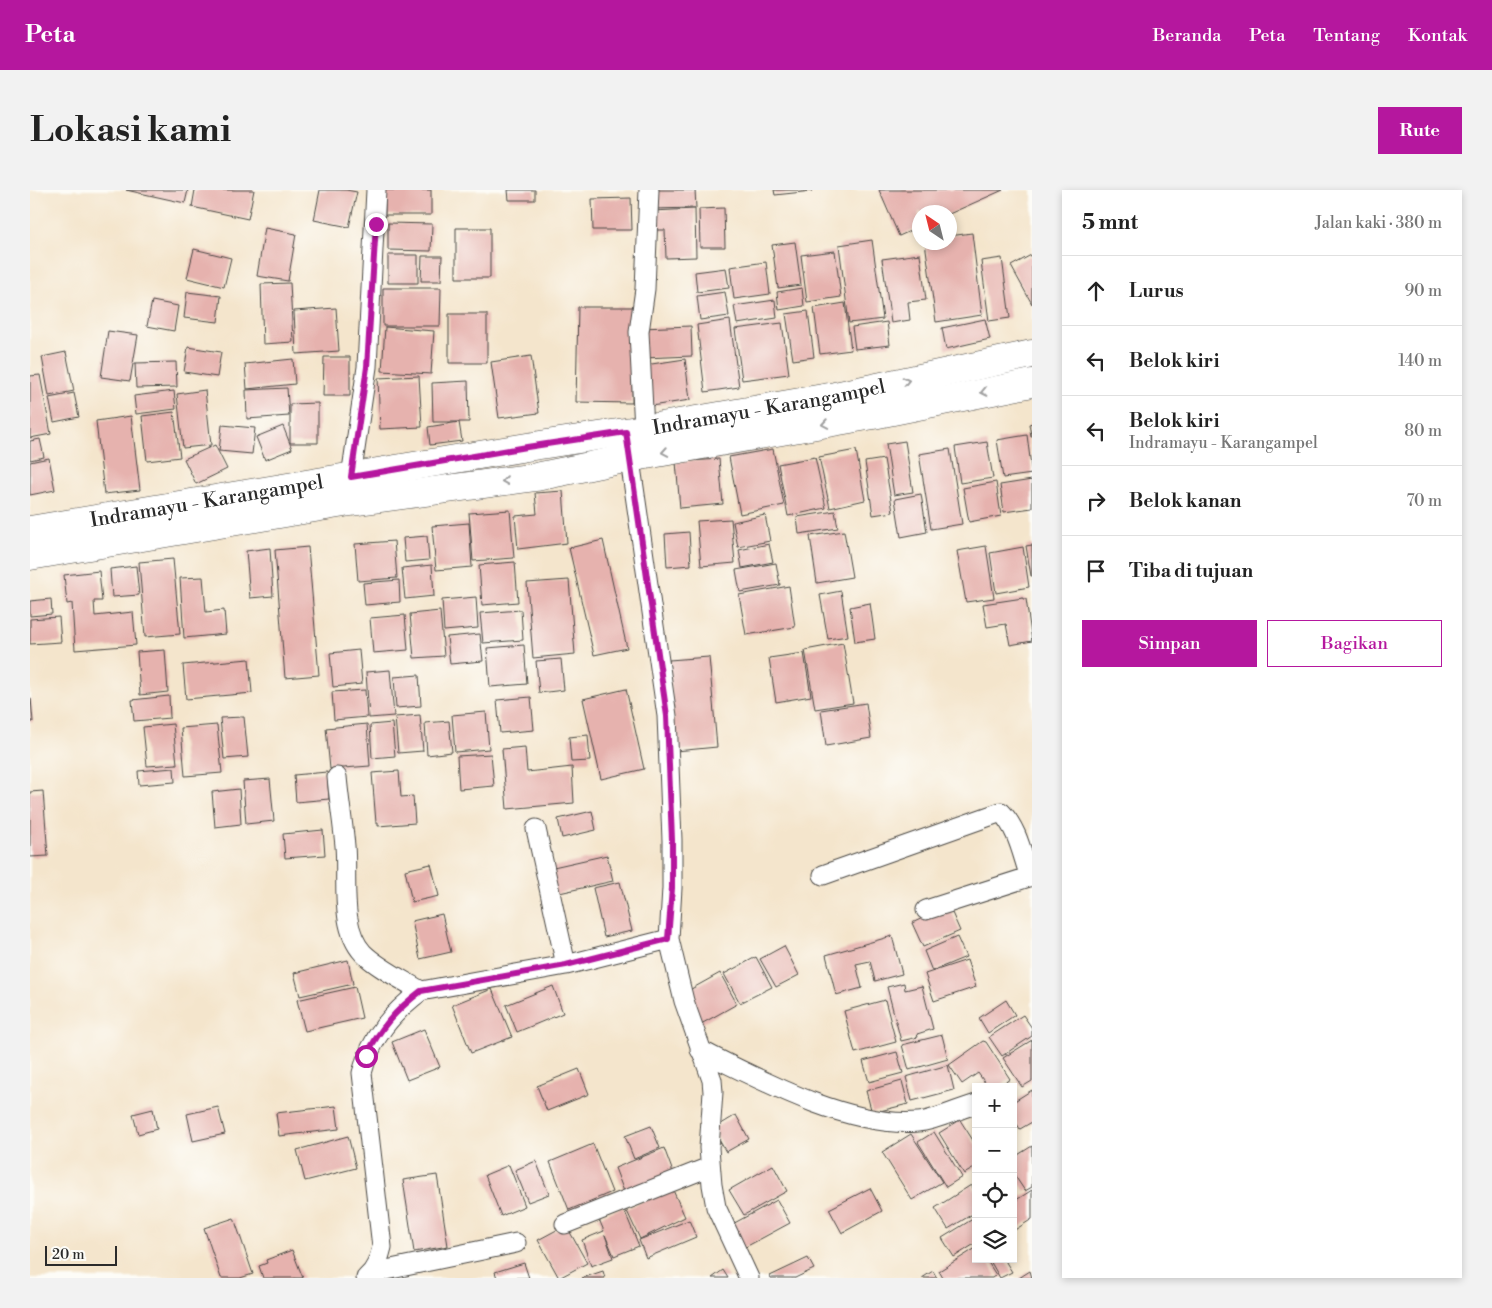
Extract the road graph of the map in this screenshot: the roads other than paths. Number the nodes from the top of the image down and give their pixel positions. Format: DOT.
graph roads {
  1 [pos="376,190"];
  2 [pos="649,190"];
  3 [pos="1032,354"];
  4 [pos="1032,383"];
  5 [pos="633,440"];
  6 [pos="351,477"];
  7 [pos="30,530"];
  8 [pos="80,535"];
  9 [pos="30,556"];
  10 [pos="337,777"];
  11 [pos="536,829"];
  12 [pos="1030,872"];
  13 [pos="823,875"];
  14 [pos="926,910"];
  15 [pos="668,939"];
  16 [pos="566,965"];
  17 [pos="421,991"];
  18 [pos="700,1050"];
  19 [pos="972,1105"];
  20 [pos="710,1167"];
  21 [pos="565,1224"];
  22 [pos="516,1242"];
  23 [pos="369,1275"];
  24 [pos="749,1278"];
  1 -- 6 [label="street"];
  2 -- 5 [label="street"];
  5 -- 3 [label="main road, Indramayu - Karangampel, one-way"];
  4 -- 5 [label="main road, Indramayu - Karangampel, one-way"];
  5 -- 6 [label="main road, Indramayu - Karangampel"];
  5 -- 8 [label="main road, Indramayu - Karangampel, one-way"];
  5 -- 15 [label="street"];
  6 -- 8 [label="main road, Indramayu - Karangampel"];
  7 -- 8 [label="main road, Indramayu - Karangampel"];
  8 -- 9 [label="main road, Indramayu - Karangampel"];
  10 -- 17 [label="street"];
  11 -- 16 [label="street"];
  12 -- 13 [label="street"];
  12 -- 14 [label="street"];
  15 -- 16 [label="street"];
  15 -- 18 [label="street"];
  16 -- 17 [label="street"];
  17 -- 23 [label="street"];
  18 -- 19 [label="street"];
  18 -- 20 [label="street"];
  20 -- 21 [label="street"];
  20 -- 24 [label="street"];
  22 -- 23 [label="street"];
}
